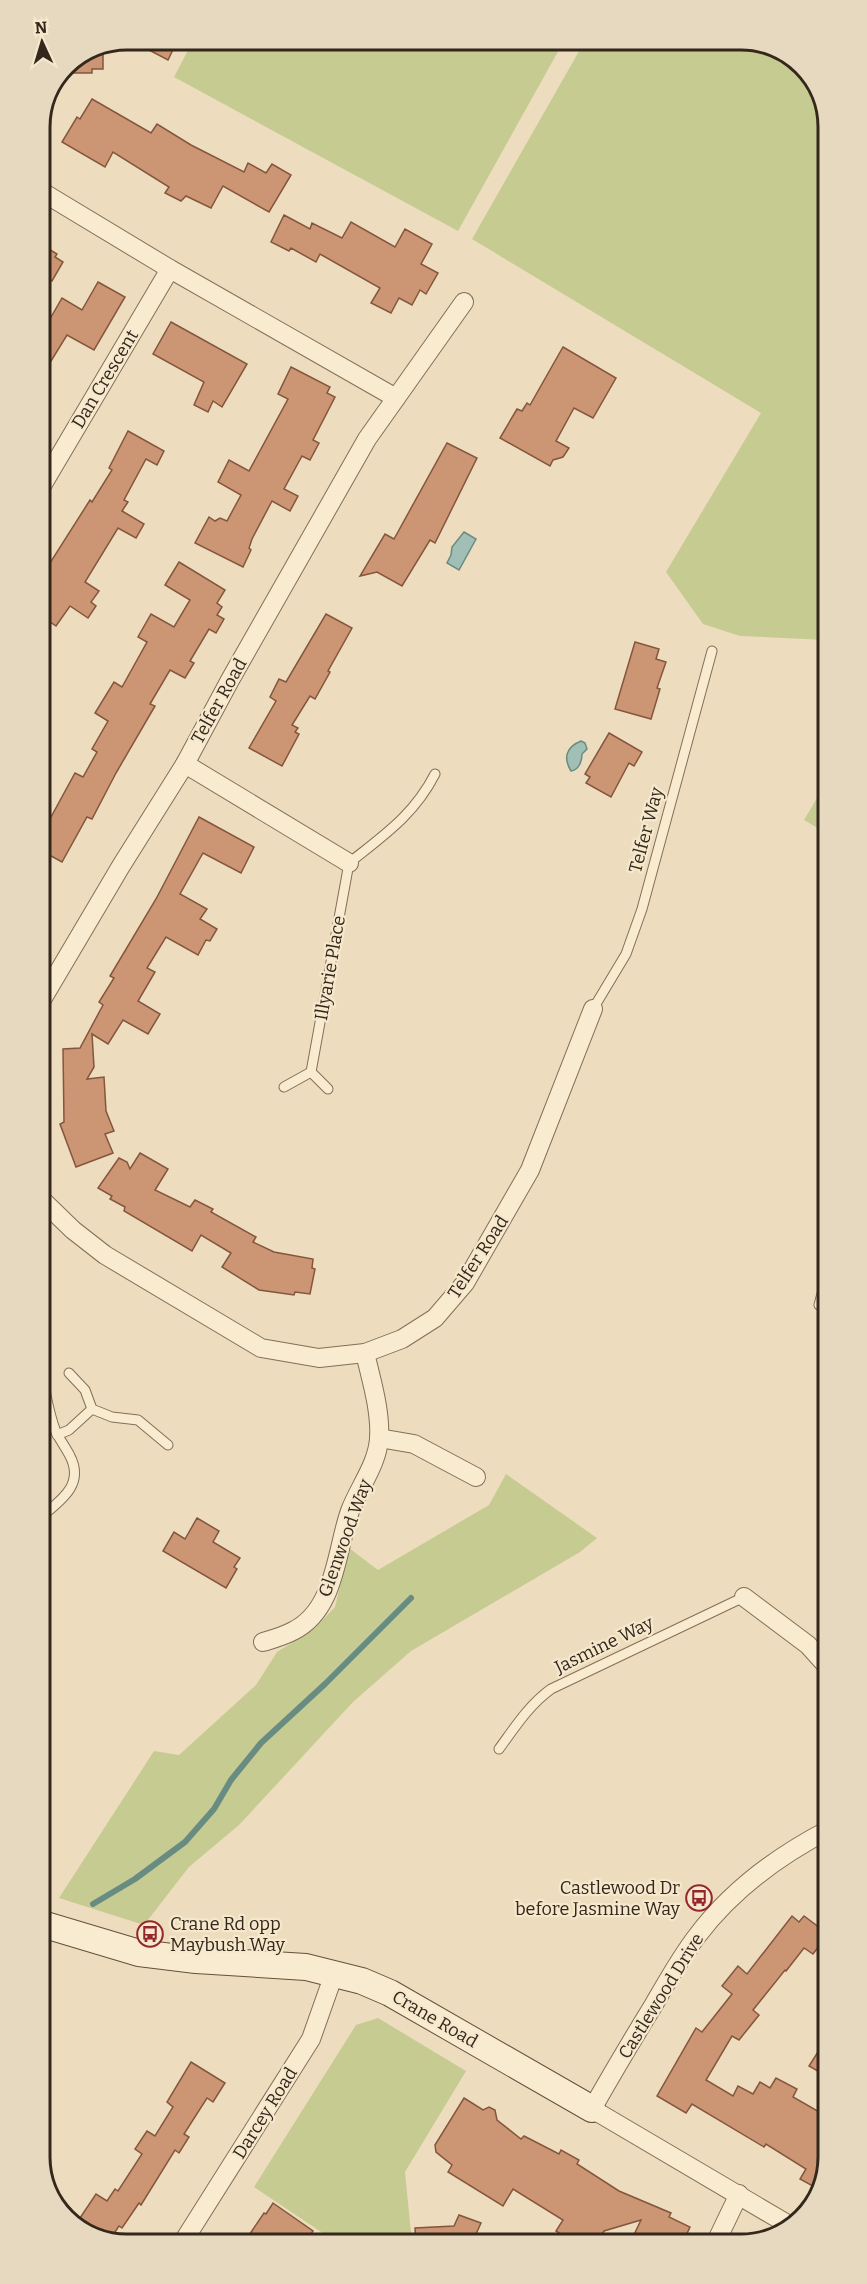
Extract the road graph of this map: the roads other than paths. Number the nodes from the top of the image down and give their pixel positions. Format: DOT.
graph roads {
  1 [pos="50,197"];
  2 [pos="170,269"];
  3 [pos="464,302"];
  4 [pos="396,398"];
  5 [pos="50,472"];
  6 [pos="712,651"];
  7 [pos="185,764"];
  8 [pos="435,774"];
  9 [pos="349,863"];
  10 [pos="50,986"];
  11 [pos="593,1009"];
  12 [pos="311,1072"];
  13 [pos="284,1087"];
  14 [pos="328,1089"];
  15 [pos="50,1208"];
  16 [pos="365,1353"];
  17 [pos="69,1373"];
  18 [pos="92,1409"];
  19 [pos="50,1414"];
  20 [pos="57,1435"];
  21 [pos="379,1438"];
  22 [pos="168,1444"];
  23 [pos="476,1477"];
  24 [pos="50,1509"];
  25 [pos="744,1597"];
  26 [pos="263,1642"];
  27 [pos="818,1657"];
  28 [pos="500,1749"];
  29 [pos="818,1835"];
  30 [pos="50,1929"];
  31 [pos="334,1974"];
  32 [pos="592,2109"];
  33 [pos="739,2194"];
  34 [pos="783,2222"];
  35 [pos="188,2234"];
  36 [pos="720,2234"];
  1 -- 2 [label="street"];
  2 -- 4 [label="street"];
  2 -- 5 [label="street, Dan Crescent"];
  3 -- 4 [label="street, Telfer Road"];
  4 -- 7 [label="street, Telfer Road"];
  6 -- 11 [label="lane, Telfer Way"];
  7 -- 9 [label="street"];
  7 -- 10 [label="street, Telfer Road"];
  8 -- 9 [label="lane"];
  9 -- 12 [label="lane, Illyarie Place"];
  11 -- 16 [label="street, Telfer Road"];
  12 -- 13 [label="lane"];
  12 -- 14 [label="lane"];
  15 -- 16 [label="street, Telfer Road"];
  16 -- 21 [label="street, Glenwood Way"];
  17 -- 18 [label="lane"];
  18 -- 20 [label="lane"];
  18 -- 22 [label="lane"];
  19 -- 20 [label="lane"];
  20 -- 24 [label="lane"];
  21 -- 23 [label="street"];
  21 -- 26 [label="street, Glenwood Way"];
  25 -- 27 [label="street"];
  25 -- 28 [label="lane, Jasmine Way"];
  29 -- 32 [label="street, Castlewood Drive"];
  30 -- 31 [label="street, Crane Road"];
  31 -- 32 [label="street, Crane Road"];
  31 -- 35 [label="street, Darcey Road"];
  32 -- 33 [label="street, Crane Road"];
  33 -- 34 [label="street, Crane Road"];
  33 -- 36 [label="street"];
}
